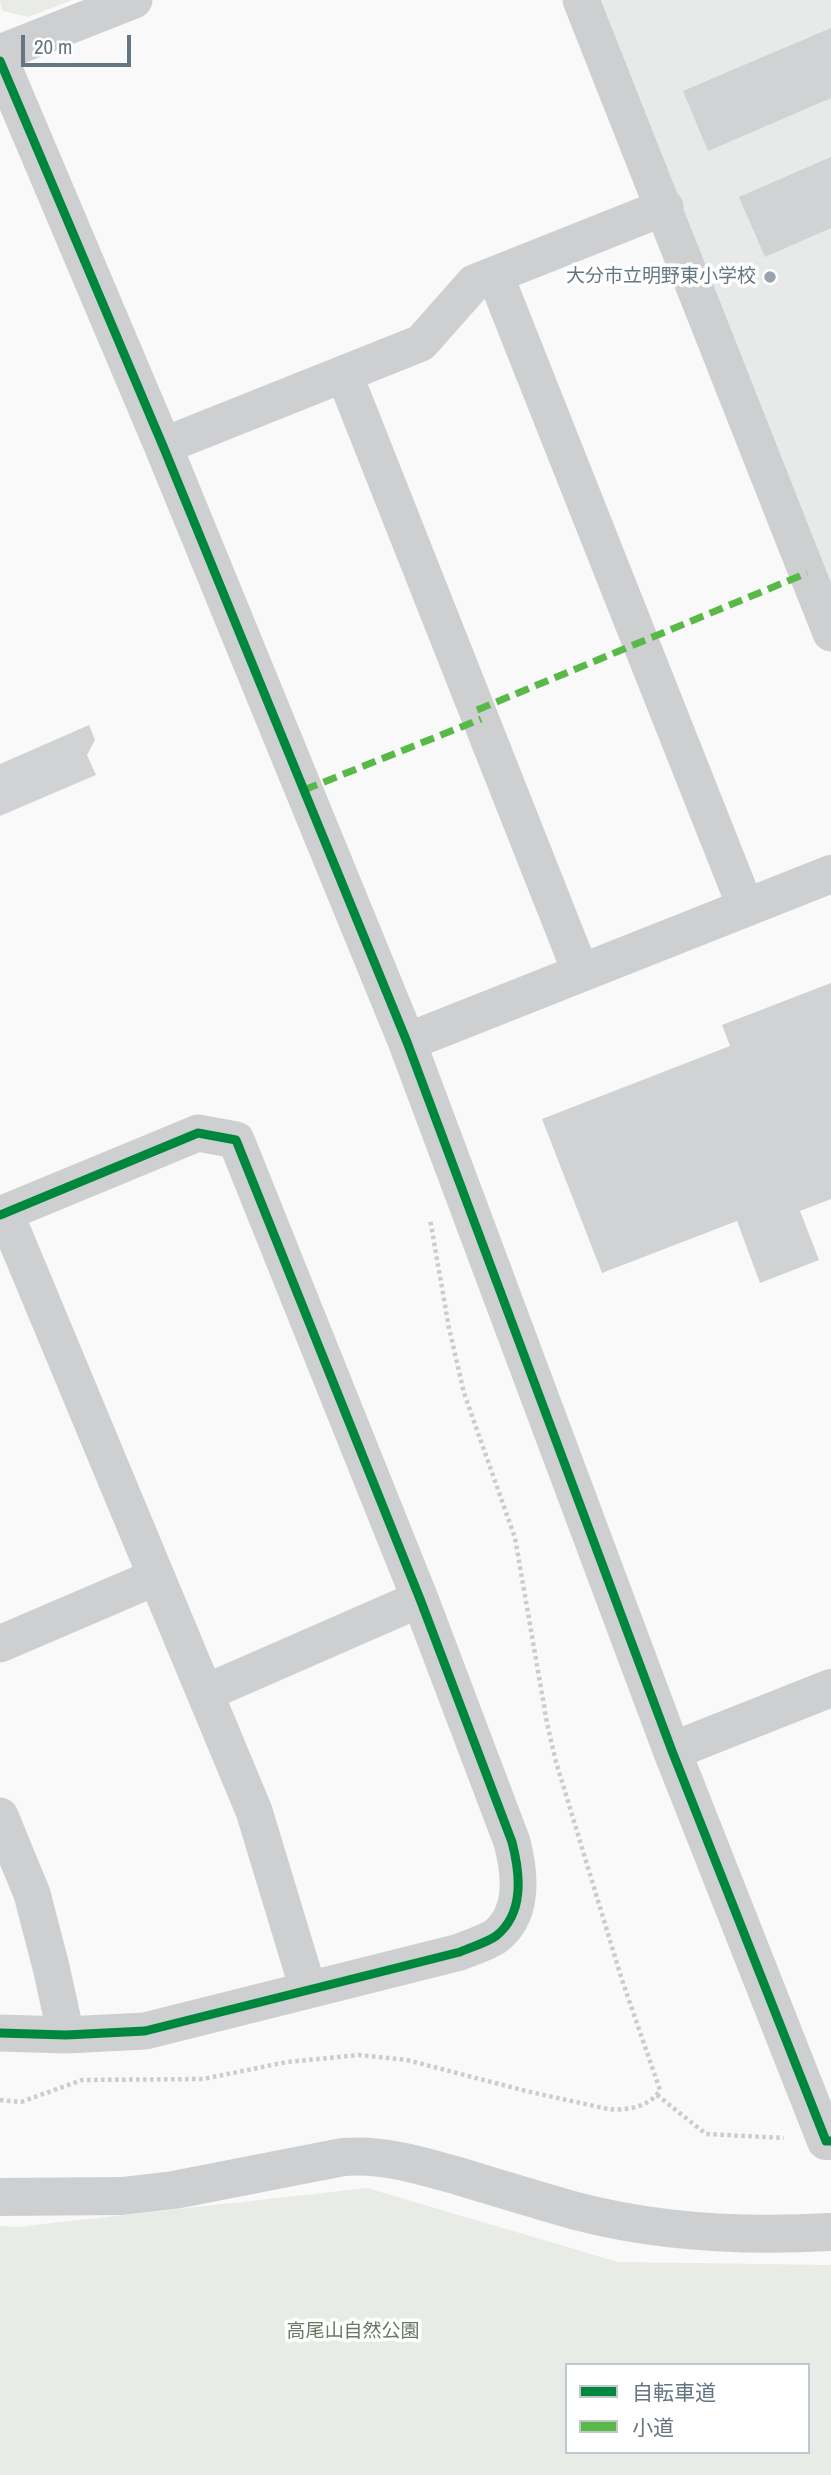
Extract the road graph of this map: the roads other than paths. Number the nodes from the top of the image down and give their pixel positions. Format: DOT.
graph roads {
  1 [pos="134,0"];
  2 [pos="581,0"];
  3 [pos="0,53"];
  4 [pos="0,61"];
  5 [pos="665,207"];
  6 [pos="495,275"];
  7 [pos="344,374"];
  8 [pos="163,446"];
  9 [pos="831,633"];
  10 [pos="831,874"];
  11 [pos="746,908"];
  12 [pos="582,973"];
  13 [pos="407,1042"];
  14 [pos="3,1214"];
  15 [pos="156,1577"];
  16 [pos="420,1599"];
  17 [pos="0,1644"];
  18 [pos="831,1688"];
  19 [pos="205,1693"];
  20 [pos="671,1751"];
  21 [pos="0,1816"];
  22 [pos="308,1989"];
  23 [pos="0,2033"];
  24 [pos="66,2035"];
  25 [pos="829,2141"];
  26 [pos="0,2197"];
  27 [pos="831,2232"];
  1 -- 3 [label="street"];
  2 -- 5 [label="street"];
  4 -- 8 [label="street"];
  5 -- 6 [label="street"];
  5 -- 9 [label="street"];
  6 -- 7 [label="street"];
  6 -- 11 [label="street"];
  7 -- 8 [label="street"];
  7 -- 12 [label="street"];
  8 -- 13 [label="street"];
  10 -- 11 [label="street"];
  11 -- 12 [label="street"];
  12 -- 13 [label="street"];
  13 -- 20 [label="street"];
  14 -- 15 [label="street"];
  14 -- 16 [label="street"];
  15 -- 17 [label="street"];
  15 -- 19 [label="street"];
  16 -- 19 [label="street"];
  16 -- 22 [label="street"];
  18 -- 20 [label="street"];
  19 -- 22 [label="street"];
  20 -- 25 [label="street"];
  21 -- 24 [label="street"];
  22 -- 24 [label="street"];
  23 -- 24 [label="street"];
  26 -- 27 [label="street"];
}
